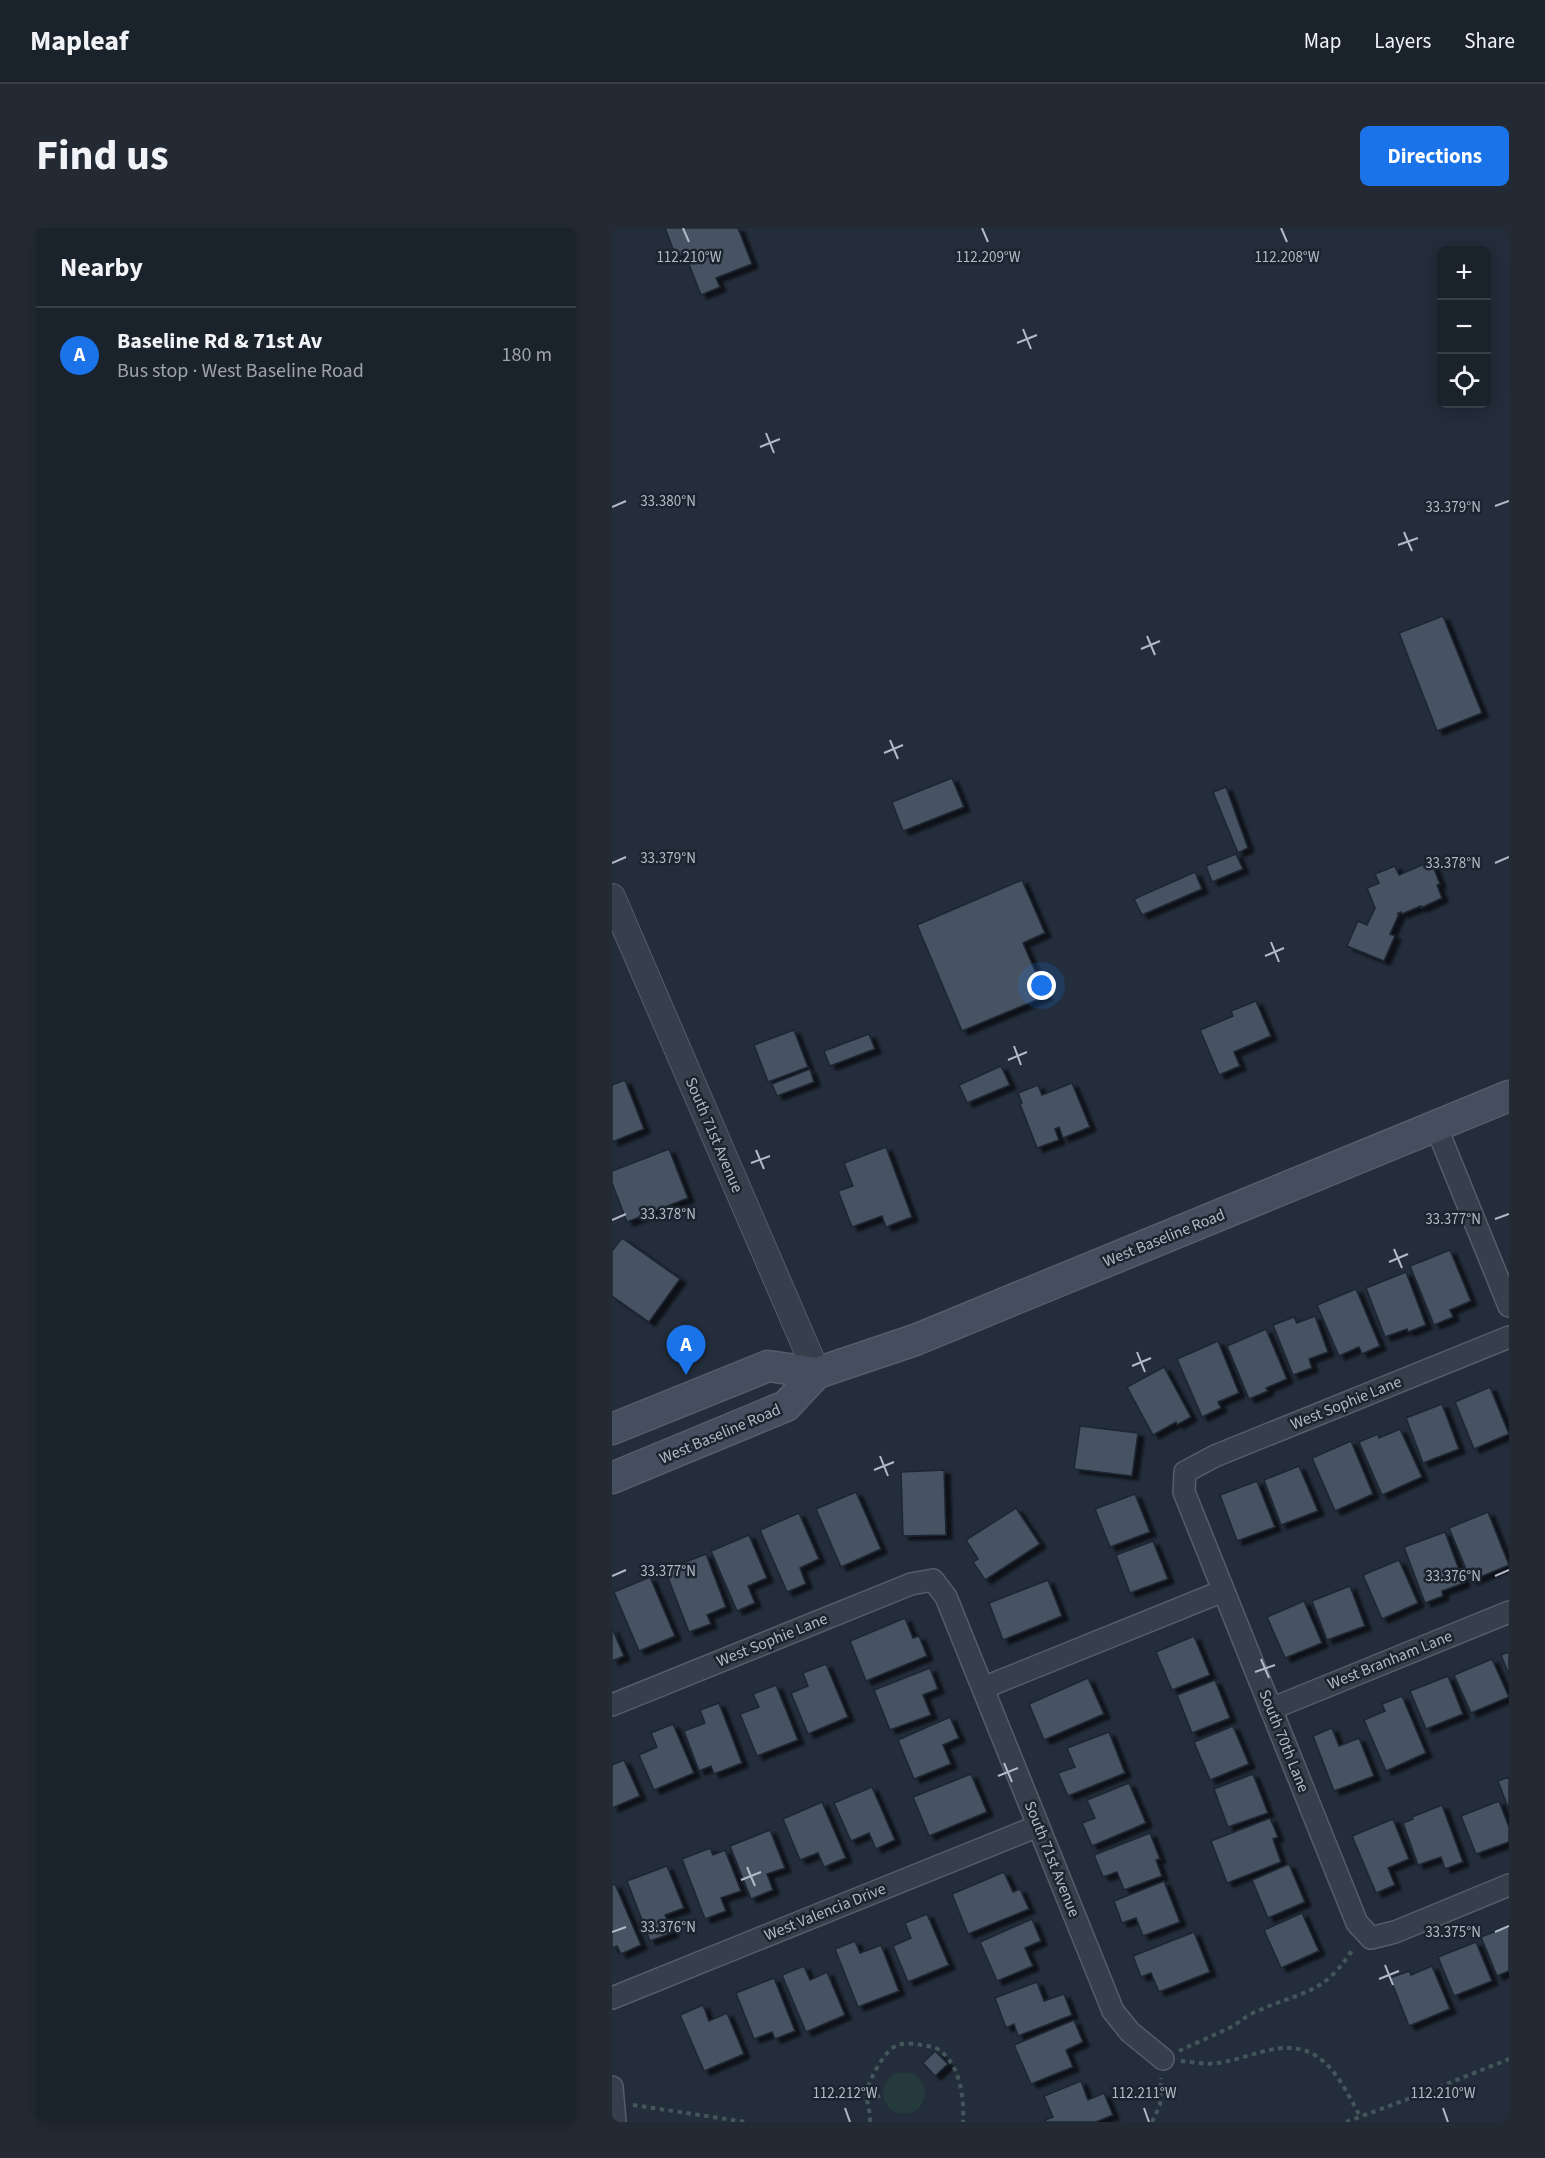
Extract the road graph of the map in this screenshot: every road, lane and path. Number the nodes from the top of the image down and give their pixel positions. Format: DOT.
graph roads {
  1 [pos="612,897"];
  2 [pos="1509,1096"];
  3 [pos="1436,1126"];
  4 [pos="1509,1306"];
  5 [pos="1509,1337"];
  6 [pos="816,1373"];
  7 [pos="612,1429"];
  8 [pos="1185,1472"];
  9 [pos="612,1478"];
  10 [pos="933,1580"];
  11 [pos="1223,1591"];
  12 [pos="1509,1612"];
  13 [pos="983,1688"];
  14 [pos="612,1705"];
  15 [pos="1271,1709"];
  16 [pos="1038,1826"];
  17 [pos="1509,1885"];
  18 [pos="1367,1935"];
  19 [pos="612,1998"];
  20 [pos="1163,2059"];
  21 [pos="1509,2059"];
  22 [pos="612,2087"];
  23 [pos="883,2095"];
  24 [pos="867,2099"];
  25 [pos="632,2105"];
  26 [pos="1360,2116"];
  27 [pos="615,2122"];
  28 [pos="746,2122"];
  29 [pos="870,2122"];
  30 [pos="963,2122"];
  31 [pos="1152,2122"];
  32 [pos="1346,2122"];
  1 -- 6 [label="street, South 71st Avenue"];
  2 -- 3 [label="main road, West Baseline Road"];
  3 -- 4 [label="street"];
  3 -- 6 [label="main road, West Baseline Road"];
  5 -- 8 [label="street, West Sophie Lane"];
  6 -- 7 [label="main road, West Baseline Road"];
  6 -- 9 [label="main road, West Baseline Road"];
  8 -- 11 [label="street, South 70th Lane"];
  10 -- 13 [label="street, South 71st Avenue"];
  10 -- 14 [label="street, West Sophie Lane"];
  11 -- 13 [label="street"];
  11 -- 15 [label="street, South 70th Lane"];
  12 -- 15 [label="street, West Branham Lane"];
  13 -- 16 [label="street, South 71st Avenue"];
  15 -- 18 [label="street, South 70th Lane"];
  16 -- 19 [label="street, West Valencia Drive"];
  16 -- 20 [label="street, South 71st Avenue"];
  17 -- 18 [label="street"];
  18 -- 20 [label="path"];
  20 -- 26 [label="path"];
  20 -- 31 [label="path"];
  21 -- 26 [label="path"];
  22 -- 27 [label="street"];
  23 -- 24 [label="path"];
  24 -- 29 [label="path"];
  24 -- 30 [label="path"];
  25 -- 28 [label="path"];
  26 -- 32 [label="path"];
}
